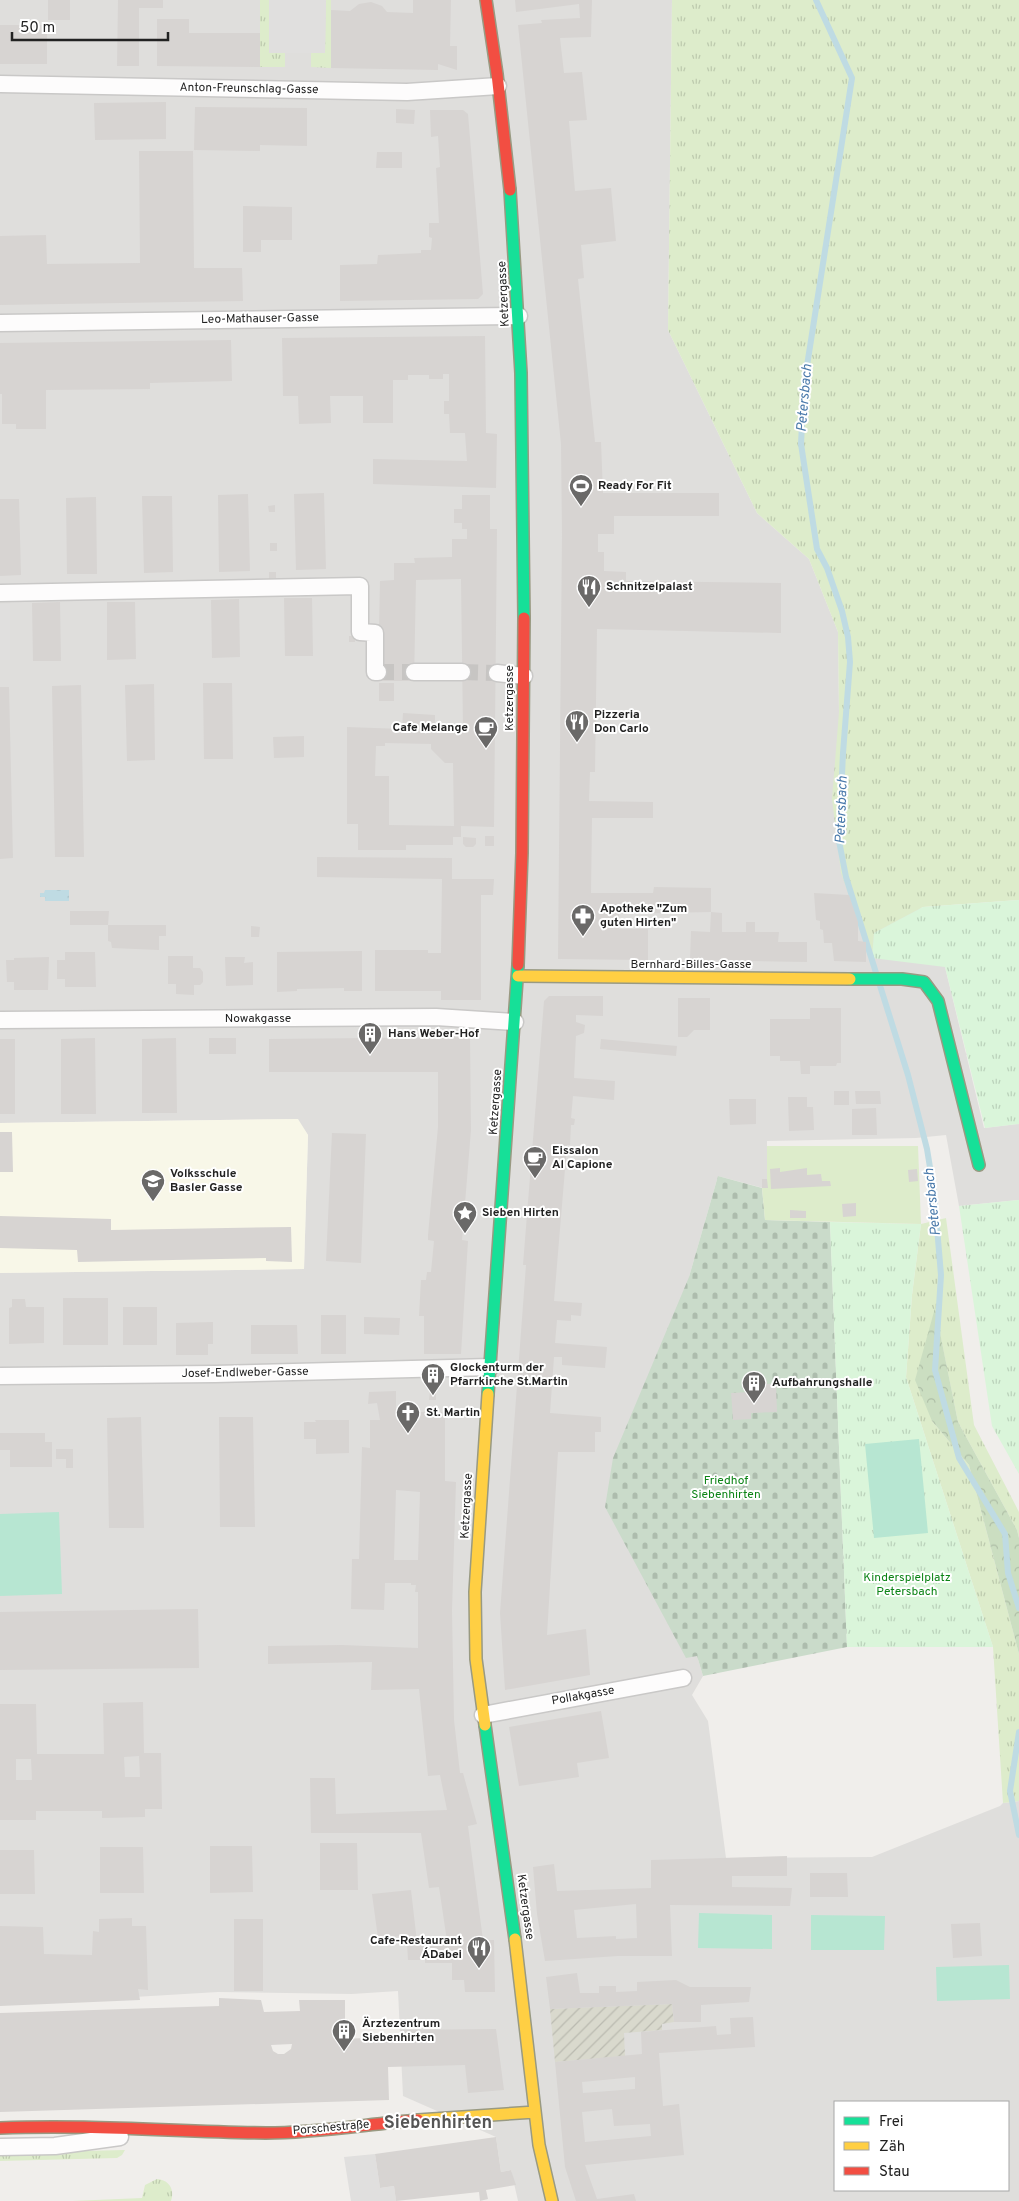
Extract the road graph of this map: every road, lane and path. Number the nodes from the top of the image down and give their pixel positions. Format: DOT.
graph roads {
  1 [pos="486,0"];
  2 [pos="0,84"];
  3 [pos="498,86"];
  4 [pos="520,316"];
  5 [pos="0,323"];
  6 [pos="0,593"];
  7 [pos="378,672"];
  8 [pos="414,672"];
  9 [pos="462,672"];
  10 [pos="497,673"];
  11 [pos="524,676"];
  12 [pos="518,976"];
  13 [pos="0,1020"];
  14 [pos="515,1022"];
  15 [pos="979,1165"];
  16 [pos="491,1367"];
  17 [pos="0,1376"];
  18 [pos="683,1678"];
  19 [pos="483,1715"];
  20 [pos="535,2112"];
  21 [pos="0,2128"];
  22 [pos="158,2131"];
  23 [pos="0,2147"];
  24 [pos="552,2201"];
  1 -- 3 [label="main road, Ketzergasse"];
  2 -- 3 [label="street, Anton-Freunschlag-Gasse"];
  3 -- 4 [label="main road, Ketzergasse"];
  4 -- 5 [label="street, Leo-Mathauser-Gasse"];
  4 -- 11 [label="main road, Ketzergasse"];
  6 -- 7 [label="street"];
  8 -- 9 [label="street"];
  10 -- 11 [label="street"];
  11 -- 12 [label="main road, Ketzergasse"];
  12 -- 14 [label="main road, Ketzergasse"];
  12 -- 15 [label="main road, Bernhard-Billes-Gasse"];
  13 -- 14 [label="street, Nowakgasse"];
  14 -- 16 [label="main road, Ketzergasse"];
  16 -- 17 [label="street, Josef-Endlweber-Gasse"];
  16 -- 19 [label="main road, Ketzergasse"];
  18 -- 19 [label="street, Pollakgasse"];
  19 -- 20 [label="main road, Ketzergasse"];
  20 -- 22 [label="main road, Porschestraße"];
  20 -- 24 [label="main road, Ketzergasse"];
  21 -- 22 [label="main road, Porschestraße"];
  22 -- 23 [label="street, Porschestraße"];
}
